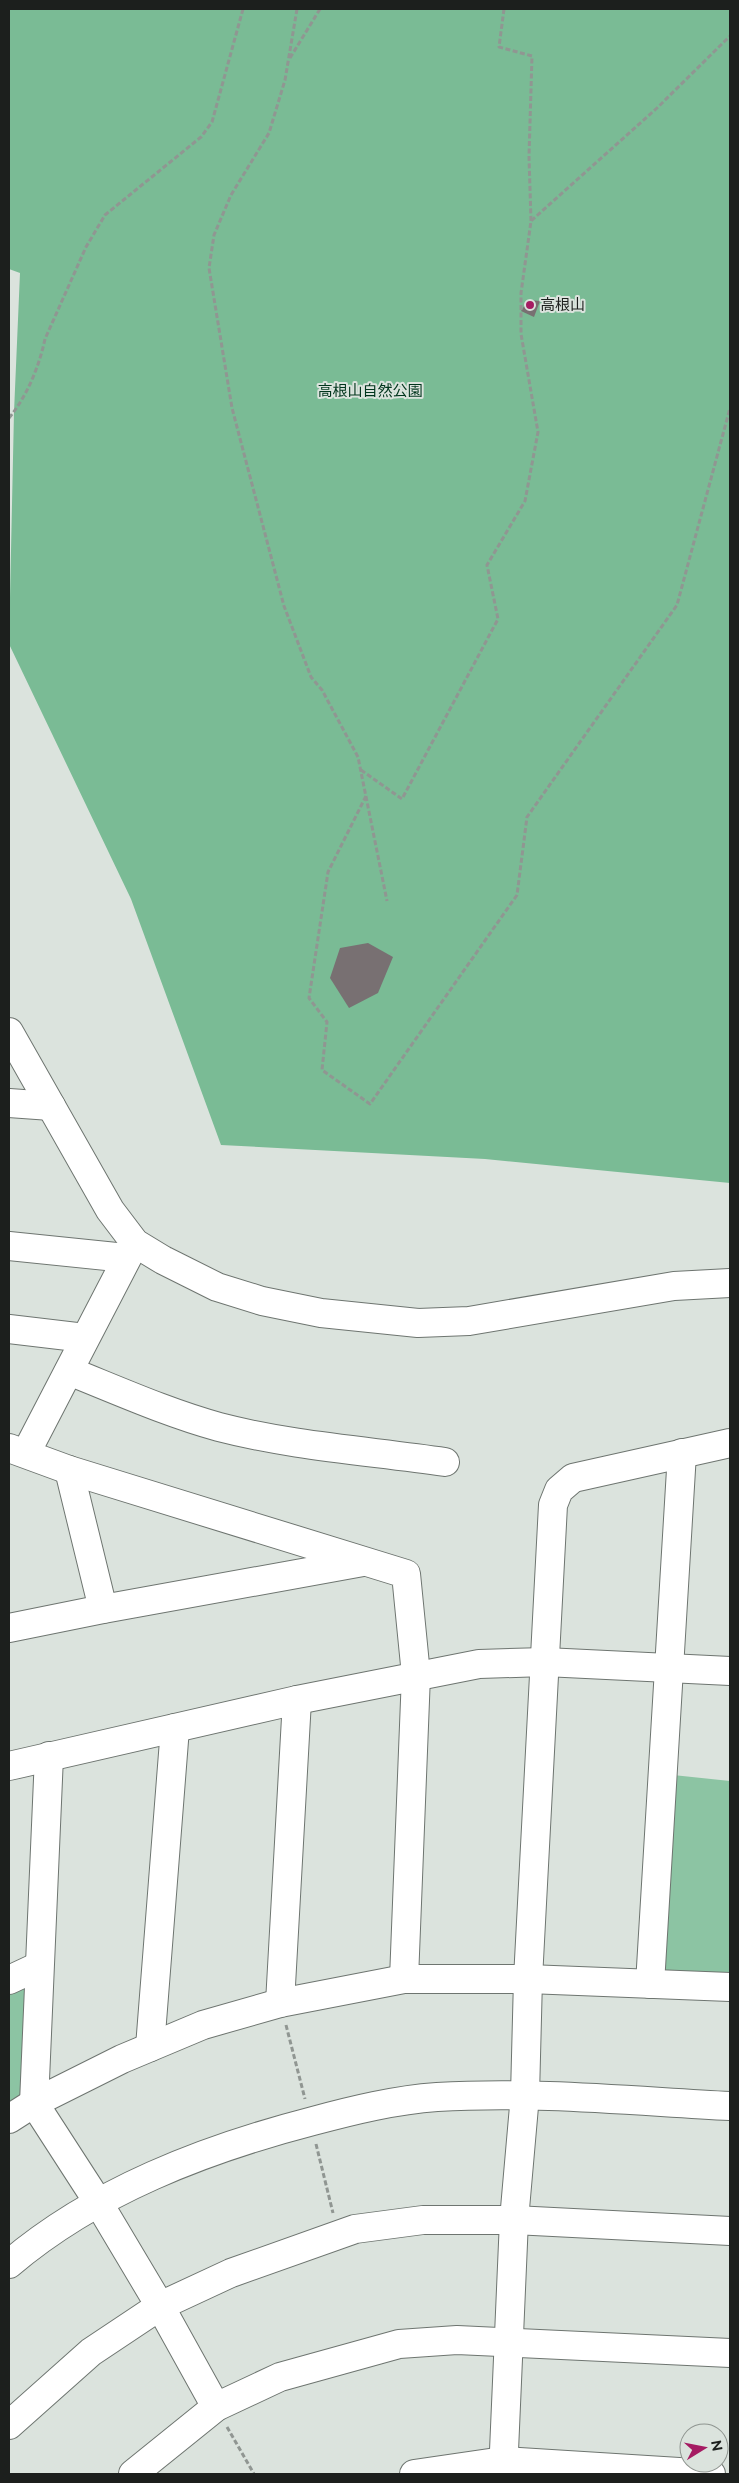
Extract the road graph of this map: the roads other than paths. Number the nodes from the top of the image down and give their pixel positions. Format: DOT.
graph roads {
  1 [pos="9,1032"];
  2 [pos="9,1103"];
  3 [pos="51,1106"];
  4 [pos="9,1246"];
  5 [pos="131,1251"];
  6 [pos="730,1283"];
  7 [pos="9,1329"];
  8 [pos="85,1338"];
  9 [pos="70,1371"];
  10 [pos="730,1443"];
  11 [pos="18,1450"];
  12 [pos="682,1453"];
  13 [pos="445,1462"];
  14 [pos="69,1470"];
  15 [pos="367,1562"];
  16 [pos="103,1609"];
  17 [pos="9,1628"];
  18 [pos="545,1662"];
  19 [pos="668,1668"];
  20 [pos="730,1671"];
  21 [pos="416,1675"];
  22 [pos="298,1700"];
  23 [pos="175,1728"];
  24 [pos="49,1756"];
  25 [pos="9,1766"];
  26 [pos="39,1966"];
  27 [pos="404,1979"];
  28 [pos="528,1979"];
  29 [pos="9,1980"];
  30 [pos="650,1984"];
  31 [pos="730,1987"];
  32 [pos="280,2003"];
  33 [pos="150,2047"];
  34 [pos="525,2095"];
  35 [pos="34,2103"];
  36 [pos="730,2106"];
  37 [pos="9,2119"];
  38 [pos="98,2202"];
  39 [pos="514,2220"];
  40 [pos="730,2231"];
  41 [pos="9,2264"];
  42 [pos="160,2306"];
  43 [pos="510,2343"];
  44 [pos="730,2353"];
  45 [pos="216,2407"];
  46 [pos="9,2425"];
  47 [pos="503,2468"];
  48 [pos="133,2474"];
  49 [pos="414,2474"];
  50 [pos="711,2474"];
  1 -- 3 [label="street"];
  2 -- 3 [label="street"];
  3 -- 5 [label="street"];
  4 -- 5 [label="street"];
  5 -- 6 [label="street"];
  5 -- 8 [label="street"];
  7 -- 8 [label="street"];
  8 -- 9 [label="street"];
  9 -- 11 [label="street"];
  9 -- 13 [label="street"];
  10 -- 12 [label="street"];
  11 -- 14 [label="street"];
  12 -- 18 [label="street"];
  12 -- 19 [label="street"];
  14 -- 15 [label="street"];
  14 -- 16 [label="street"];
  15 -- 16 [label="street"];
  15 -- 21 [label="street"];
  16 -- 17 [label="street"];
  18 -- 19 [label="street"];
  18 -- 21 [label="street"];
  18 -- 28 [label="street"];
  19 -- 20 [label="street"];
  19 -- 30 [label="street"];
  21 -- 22 [label="street"];
  21 -- 27 [label="street"];
  22 -- 23 [label="street"];
  22 -- 32 [label="street"];
  23 -- 24 [label="street"];
  23 -- 33 [label="street"];
  24 -- 25 [label="street"];
  24 -- 26 [label="street"];
  26 -- 29 [label="street"];
  26 -- 35 [label="street"];
  27 -- 28 [label="street"];
  27 -- 32 [label="street"];
  28 -- 30 [label="street"];
  28 -- 34 [label="street"];
  30 -- 31 [label="street"];
  32 -- 33 [label="street"];
  33 -- 35 [label="street"];
  34 -- 36 [label="street"];
  34 -- 38 [label="street"];
  34 -- 39 [label="street"];
  35 -- 37 [label="street"];
  35 -- 38 [label="street"];
  38 -- 41 [label="street"];
  38 -- 42 [label="street"];
  39 -- 40 [label="street"];
  39 -- 42 [label="street"];
  39 -- 43 [label="street"];
  42 -- 45 [label="street"];
  42 -- 46 [label="street"];
  43 -- 44 [label="street"];
  43 -- 45 [label="street"];
  43 -- 47 [label="street"];
  45 -- 48 [label="street"];
  47 -- 49 [label="street"];
  47 -- 50 [label="street"];
}
